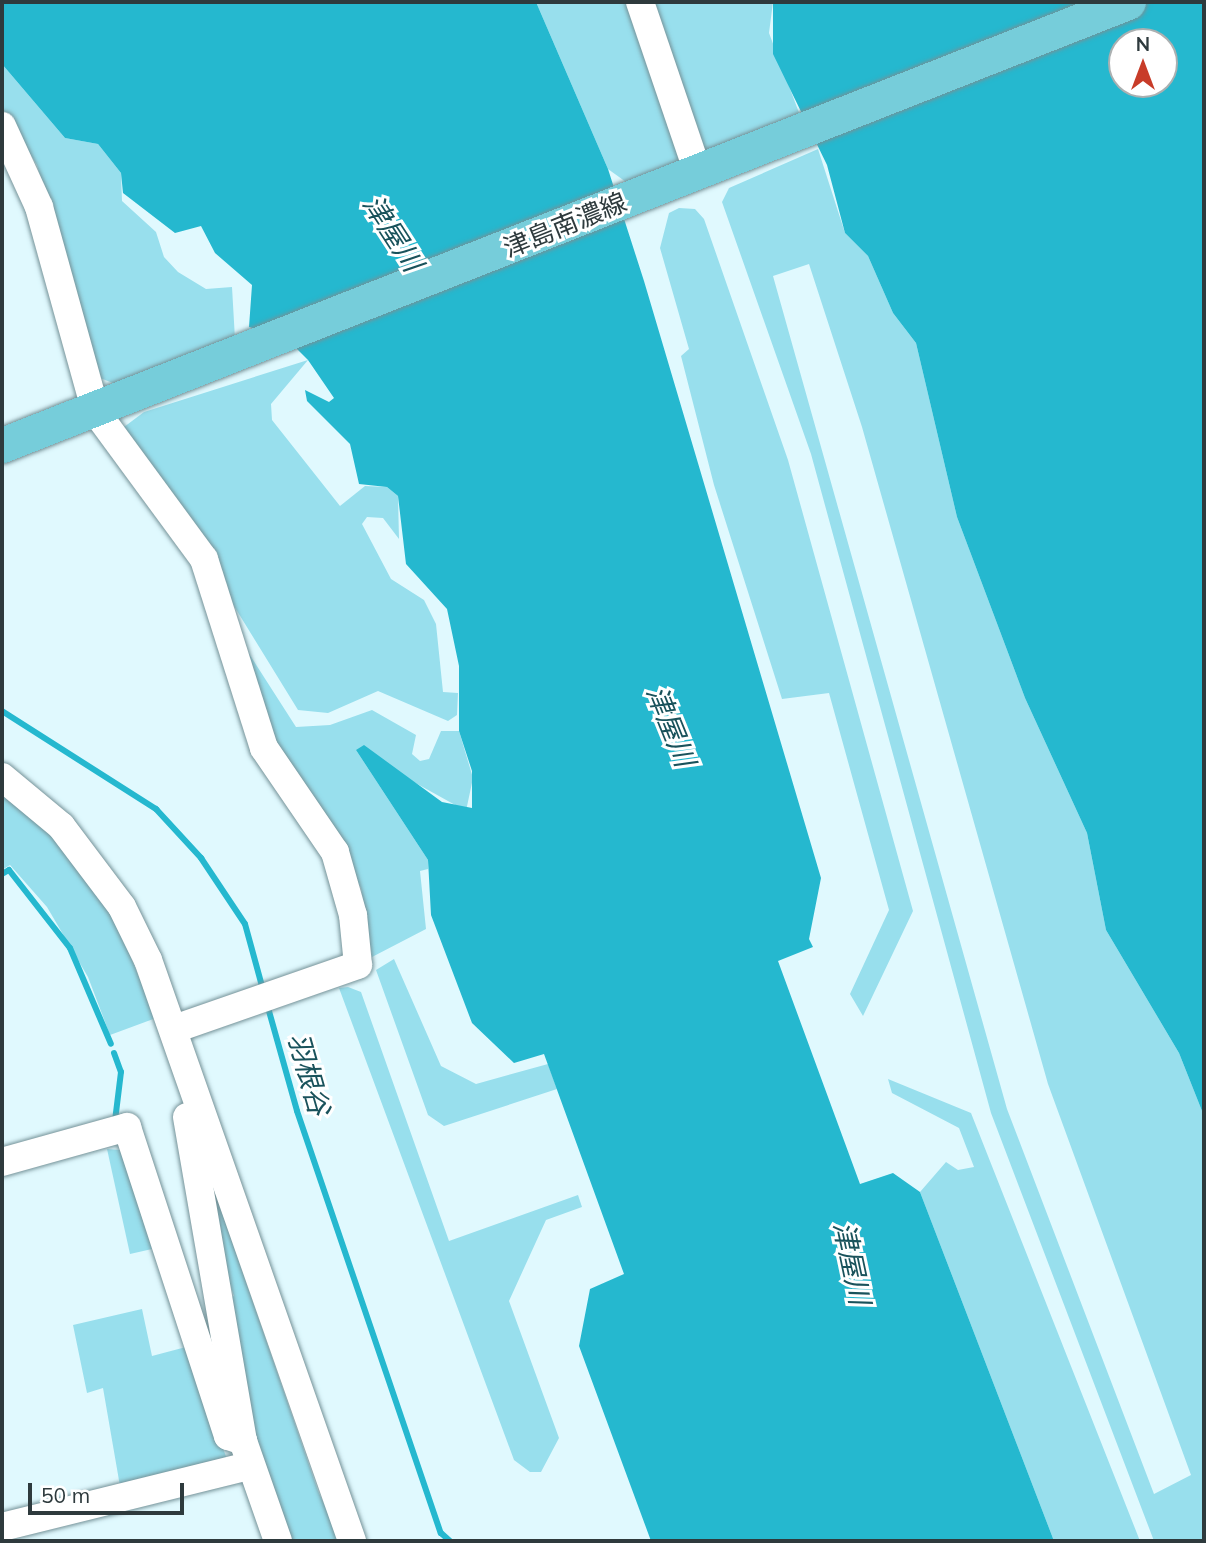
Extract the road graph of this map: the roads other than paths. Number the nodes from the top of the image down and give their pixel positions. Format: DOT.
graph roads {
  1 [pos="640,2"];
  2 [pos="1128,2"];
  3 [pos="2,126"];
  4 [pos="698,172"];
  5 [pos="96,412"];
  6 [pos="2,445"];
  7 [pos="2,777"];
  8 [pos="184,1026"];
  9 [pos="191,1087"];
  10 [pos="2,1162"];
  11 [pos="246,1453"];
  12 [pos="2,1527"];
  13 [pos="278,1541"];
  14 [pos="352,1541"];
  1 -- 4 [label="street"];
  2 -- 4 [label="main road, 津島南濃線"];
  3 -- 5 [label="street"];
  4 -- 5 [label="main road, 津島南濃線"];
  5 -- 6 [label="main road, 津島南濃線"];
  5 -- 8 [label="street"];
  7 -- 8 [label="street"];
  8 -- 9 [label="street"];
  9 -- 11 [label="street"];
  9 -- 14 [label="street"];
  10 -- 11 [label="street"];
  11 -- 12 [label="street"];
  11 -- 13 [label="street"];
}
